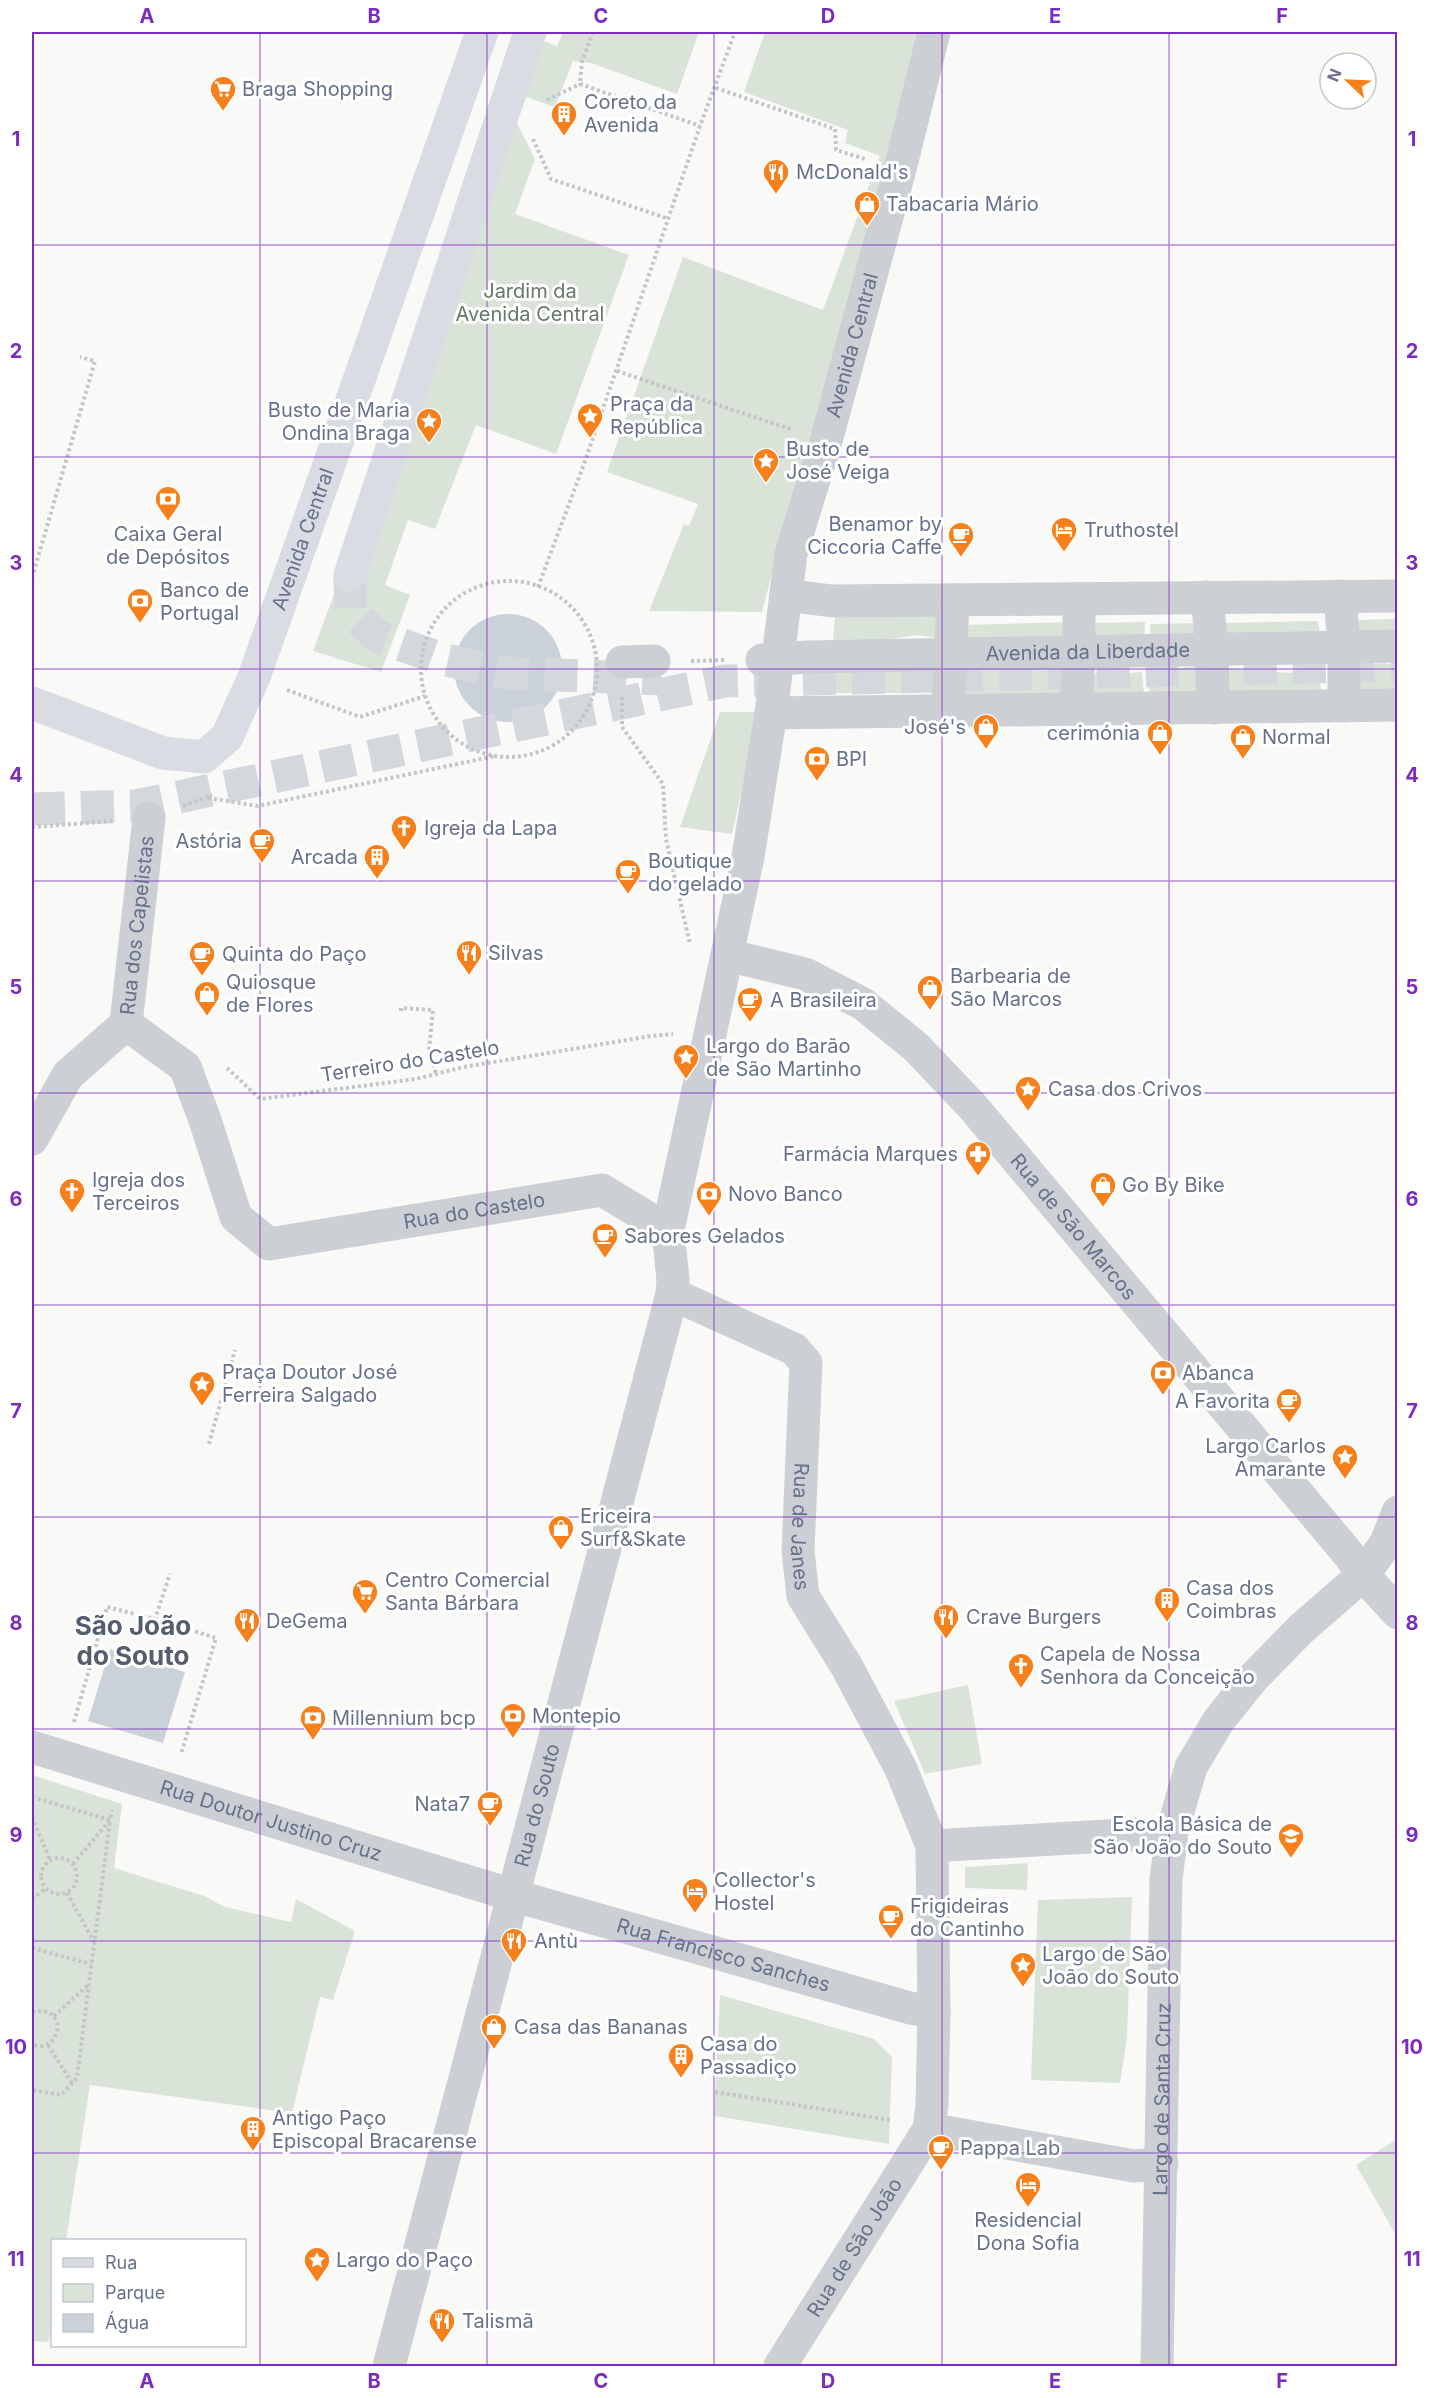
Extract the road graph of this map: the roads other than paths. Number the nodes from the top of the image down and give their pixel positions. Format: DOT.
graph roads {
  1 [pos="482,32"];
  2 [pos="530,32"];
  3 [pos="934,32"];
  4 [pos="350,575"];
  5 [pos="786,595"];
  6 [pos="1340,596"];
  7 [pos="1398,596"];
  8 [pos="1207,597"];
  9 [pos="1079,599"];
  10 [pos="952,600"];
  11 [pos="1398,646"];
  12 [pos="1344,647"];
  13 [pos="1212,649"];
  14 [pos="1079,652"];
  15 [pos="951,654"];
  16 [pos="770,660"];
  17 [pos="32,702"];
  18 [pos="1398,705"];
  19 [pos="1344,706"];
  20 [pos="1213,708"];
  21 [pos="1076,710"];
  22 [pos="948,712"];
  23 [pos="771,713"];
  24 [pos="149,818"];
  25 [pos="727,955"];
  26 [pos="126,1024"];
  27 [pos="32,1139"];
  28 [pos="668,1230"];
  29 [pos="672,1287"];
  30 [pos="1398,1512"];
  31 [pos="1363,1575"];
  32 [pos="1398,1613"];
  33 [pos="32,1747"];
  34 [pos="1140,1834"];
  35 [pos="933,1858"];
  36 [pos="512,1895"];
  37 [pos="934,2012"];
  38 [pos="931,2117"];
  39 [pos="1162,2164"];
  40 [pos="389,2367"];
  41 [pos="780,2367"];
  42 [pos="1157,2367"];
  1 -- 17 [label="street, Avenida Central"];
  2 -- 4 [label="street"];
  3 -- 5 [label="street, Avenida Central"];
  5 -- 10 [label="street"];
  5 -- 16 [label="street, Avenida Central"];
  6 -- 7 [label="street"];
  6 -- 8 [label="street"];
  6 -- 12 [label="street"];
  8 -- 9 [label="street"];
  8 -- 13 [label="street"];
  9 -- 10 [label="street"];
  9 -- 14 [label="street"];
  10 -- 15 [label="street"];
  11 -- 12 [label="street, Avenida da Liberdade"];
  12 -- 13 [label="street, Avenida da Liberdade"];
  12 -- 19 [label="street"];
  13 -- 14 [label="street, Avenida da Liberdade"];
  13 -- 20 [label="street"];
  14 -- 15 [label="street, Avenida da Liberdade"];
  14 -- 21 [label="street"];
  15 -- 16 [label="street, Avenida da Liberdade"];
  15 -- 22 [label="street"];
  16 -- 23 [label="street, Avenida Central"];
  18 -- 19 [label="street"];
  19 -- 20 [label="street"];
  20 -- 21 [label="street"];
  21 -- 22 [label="street"];
  22 -- 23 [label="street"];
  23 -- 25 [label="street, Avenida Central"];
  24 -- 26 [label="street, Rua dos Capelistas"];
  25 -- 28 [label="street, Avenida Central"];
  25 -- 31 [label="street, Rua de São Marcos"];
  26 -- 27 [label="street, Rua dos Capelistas"];
  26 -- 28 [label="street, Rua do Castelo"];
  28 -- 29 [label="street, Avenida Central"];
  29 -- 35 [label="street, Rua de Janes"];
  29 -- 36 [label="street, Rua do Souto"];
  30 -- 31 [label="street"];
  31 -- 32 [label="street, Rua de São Marcos"];
  31 -- 39 [label="street, Largo de Santa Cruz"];
  33 -- 36 [label="street, Rua Doutor Justino Cruz"];
  34 -- 35 [label="street"];
  35 -- 37 [label="street"];
  36 -- 37 [label="street, Rua Francisco Sanches"];
  36 -- 40 [label="street, Rua do Souto"];
  37 -- 38 [label="street"];
  38 -- 39 [label="street"];
  38 -- 41 [label="street, Rua de São João"];
  39 -- 42 [label="street, Largo de Santa Cruz"];
}
